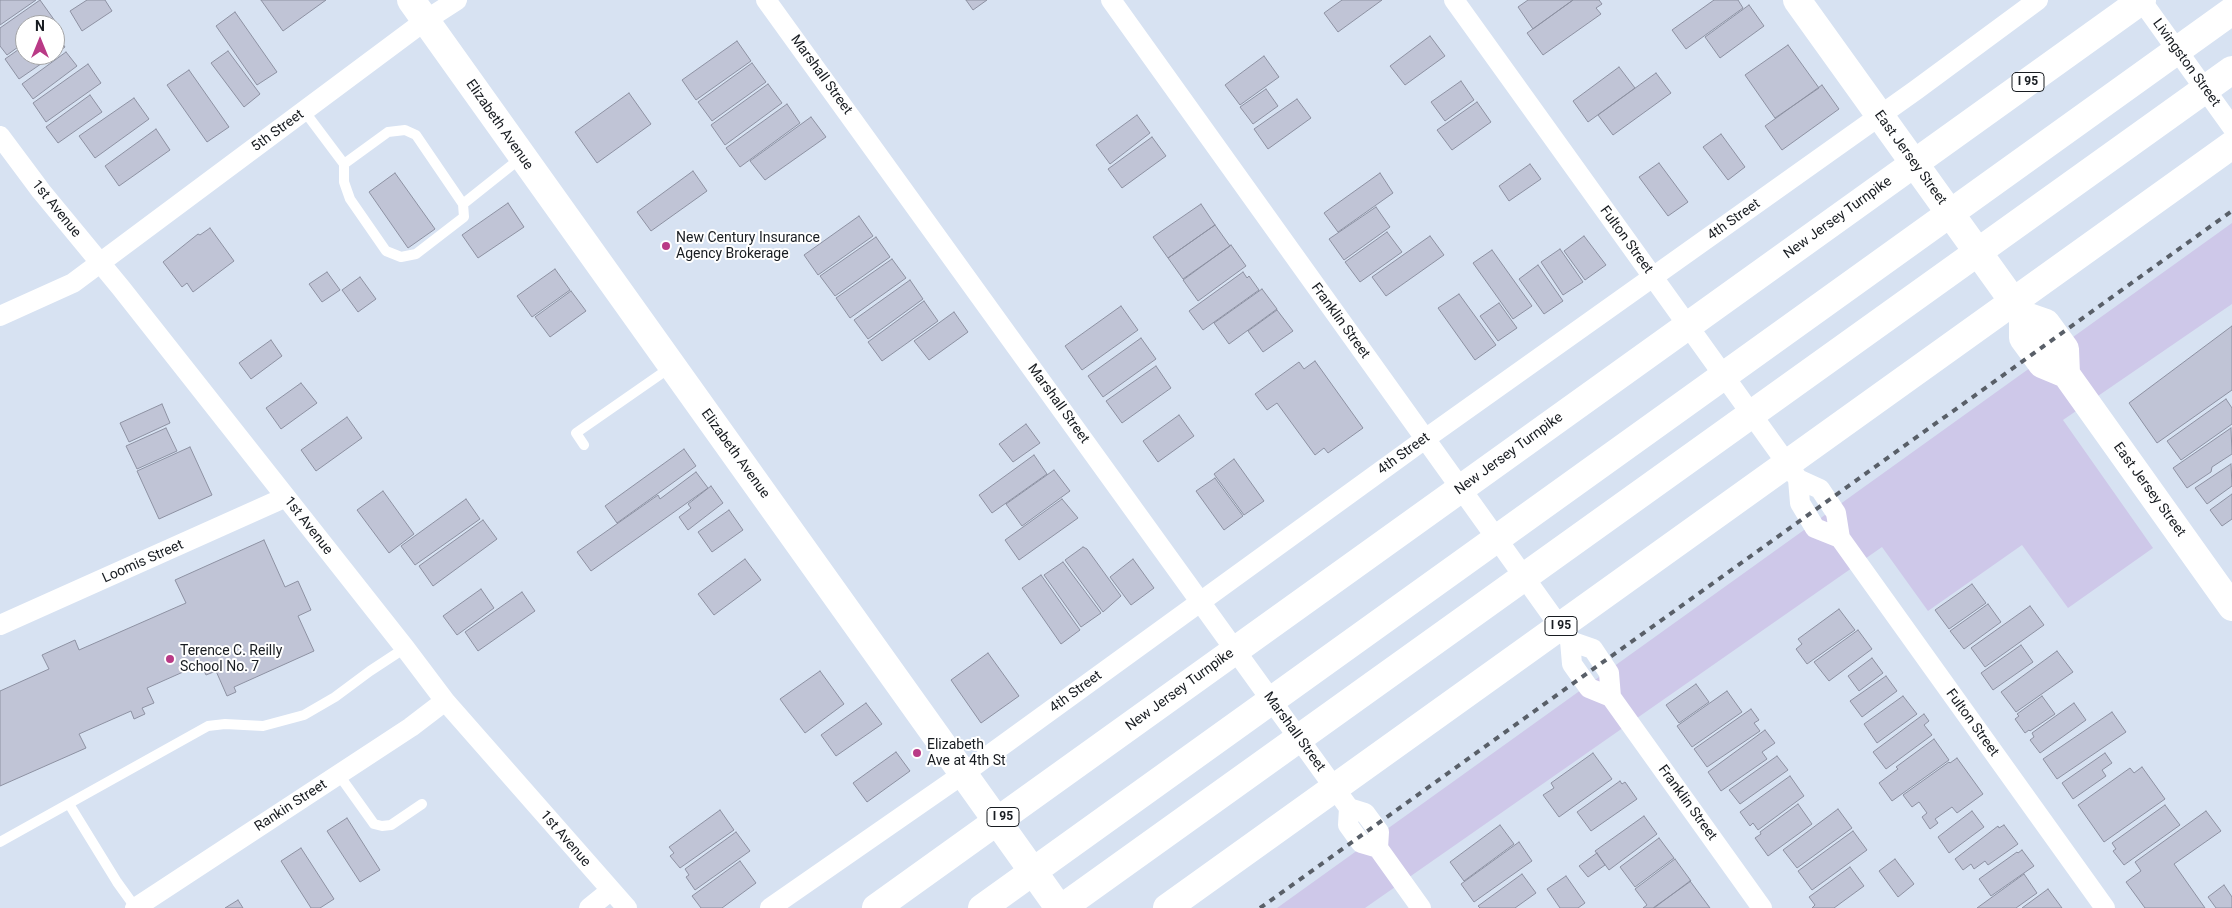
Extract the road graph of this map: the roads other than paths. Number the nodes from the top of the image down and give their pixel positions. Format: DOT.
graph roads {
  1 [pos="457,0"];
  2 [pos="766,0"];
  3 [pos="1111,0"];
  4 [pos="1454,0"];
  5 [pos="1797,0"];
  6 [pos="2038,0"];
  7 [pos="2141,0"];
  8 [pos="418,10"];
  9 [pos="2231,12"];
  10 [pos="2232,70"];
  11 [pos="305,112"];
  12 [pos="1880,116"];
  13 [pos="2232,127"];
  14 [pos="0,136"];
  15 [pos="2232,145"];
  16 [pos="522,157"];
  17 [pos="344,164"];
  18 [pos="463,204"];
  19 [pos="99,262"];
  20 [pos="1653,277"];
  21 [pos="0,316"];
  22 [pos="672,366"];
  23 [pos="1425,439"];
  24 [pos="584,445"];
  25 [pos="286,497"];
  26 [pos="1200,602"];
  27 [pos="2232,607"];
  28 [pos="0,625"];
  29 [pos="406,648"];
  30 [pos="445,701"];
  31 [pos="963,774"];
  32 [pos="339,775"];
  33 [pos="69,804"];
  34 [pos="422,804"];
  35 [pos="0,842"];
  36 [pos="610,891"];
  37 [pos="1169,907"];
  38 [pos="135,908"];
  39 [pos="589,908"];
  40 [pos="627,908"];
  41 [pos="770,908"];
  42 [pos="876,908"];
  43 [pos="982,908"];
  44 [pos="1060,908"];
  45 [pos="1421,908"];
  46 [pos="1762,908"];
  47 [pos="2105,908"];
  1 -- 8 [label="street, 5th Street"];
  2 -- 26 [label="street, Marshall Street"];
  3 -- 23 [label="street, Franklin Street"];
  4 -- 20 [label="street, Fulton Street"];
  5 -- 12 [label="main road, East Jersey Street"];
  6 -- 12 [label="street, 4th Street"];
  7 -- 13 [label="street, Livingston Street"];
  7 -- 42 [label="main road, New Jersey Turnpike / I 95"];
  8 -- 11 [label="street, 5th Street"];
  8 -- 16 [label="main road, Elizabeth Avenue"];
  9 -- 43 [label="main road"];
  10 -- 44 [label="main road"];
  11 -- 17 [label="lane"];
  11 -- 19 [label="street, 5th Street"];
  12 -- 20 [label="street, 4th Street"];
  12 -- 27 [label="main road, East Jersey Street"];
  14 -- 19 [label="street, 1st Avenue"];
  15 -- 37 [label="main road, I 95"];
  16 -- 18 [label="lane"];
  16 -- 22 [label="main road, Elizabeth Avenue"];
  17 -- 18 [label="lane"];
  17 -- 18 [label="lane"];
  19 -- 21 [label="street, 5th Street"];
  19 -- 25 [label="street, 1st Avenue"];
  20 -- 23 [label="street, 4th Street"];
  20 -- 47 [label="street, Fulton Street"];
  22 -- 24 [label="lane"];
  22 -- 31 [label="main road, Elizabeth Avenue"];
  23 -- 26 [label="street, 4th Street"];
  23 -- 46 [label="street, Franklin Street"];
  25 -- 28 [label="street, Loomis Street"];
  25 -- 29 [label="street, 1st Avenue"];
  26 -- 31 [label="street, 4th Street"];
  26 -- 45 [label="street, Marshall Street"];
  29 -- 30 [label="street, 1st Avenue"];
  29 -- 33 [label="lane"];
  30 -- 32 [label="street, Rankin Street"];
  30 -- 36 [label="street, 1st Avenue"];
  31 -- 41 [label="street, 4th Street"];
  31 -- 44 [label="main road, Elizabeth Avenue"];
  32 -- 34 [label="lane"];
  32 -- 38 [label="street, Rankin Street"];
  33 -- 35 [label="lane"];
  33 -- 38 [label="lane"];
  36 -- 39 [label="street"];
  36 -- 40 [label="street, 1st Avenue"];
}
